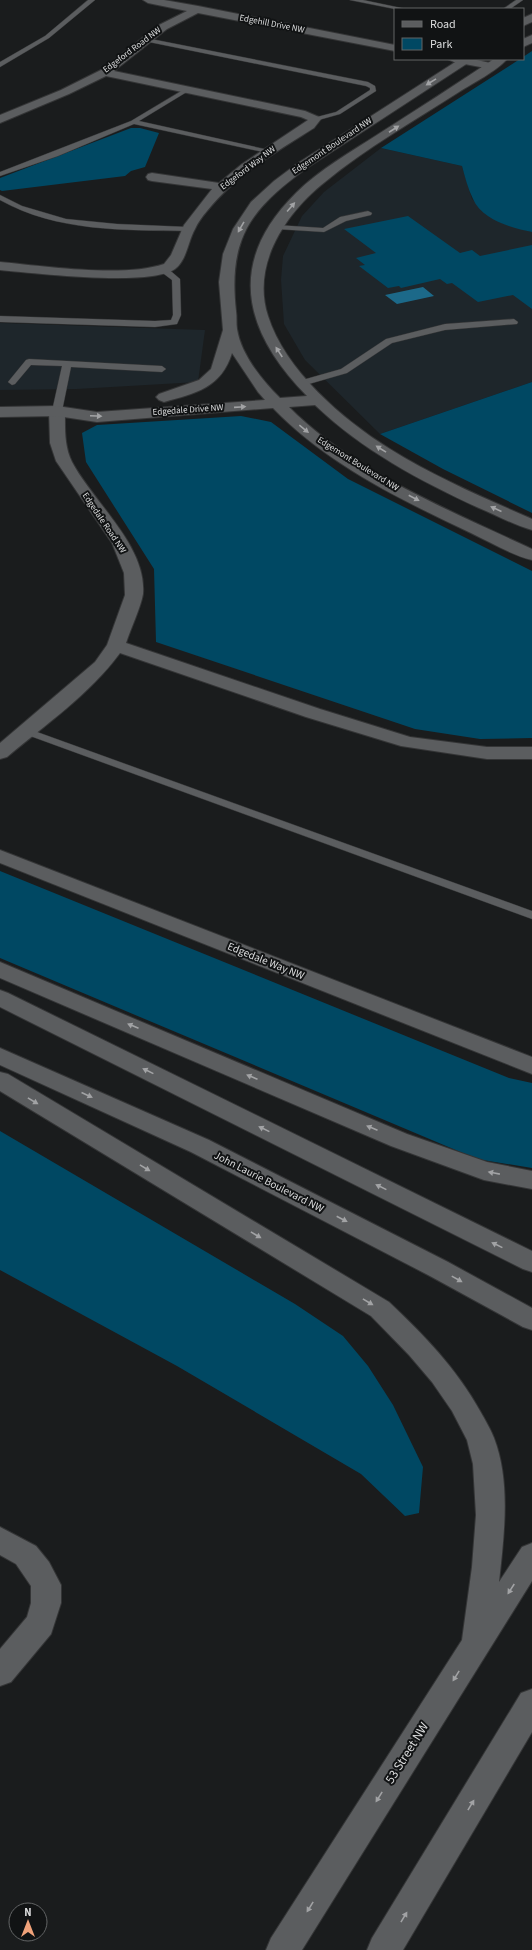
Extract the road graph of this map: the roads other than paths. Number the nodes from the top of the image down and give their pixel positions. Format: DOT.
graph roads {
  1 [pos="92,0"];
  2 [pos="148,0"];
  3 [pos="353,0"];
  4 [pos="520,0"];
  5 [pos="397,8"];
  6 [pos="508,8"];
  7 [pos="198,9"];
  8 [pos="146,40"];
  9 [pos="394,48"];
  10 [pos="462,60"];
  11 [pos="496,63"];
  12 [pos="0,65"];
  13 [pos="105,72"];
  14 [pos="188,89"];
  15 [pos="315,118"];
  16 [pos="0,119"];
  17 [pos="133,122"];
  18 [pos="269,152"];
  19 [pos="0,174"];
  20 [pos="152,177"];
  21 [pos="221,187"];
  22 [pos="0,197"];
  23 [pos="368,213"];
  24 [pos="276,227"];
  25 [pos="188,229"];
  26 [pos="0,266"];
  27 [pos="163,269"];
  28 [pos="0,319"];
  29 [pos="514,322"];
  30 [pos="230,330"];
  31 [pos="67,365"];
  32 [pos="162,369"];
  33 [pos="12,382"];
  34 [pos="302,383"];
  35 [pos="263,391"];
  36 [pos="164,397"];
  37 [pos="319,400"];
  38 [pos="275,404"];
  39 [pos="58,411"];
  40 [pos="0,412"];
  41 [pos="532,525"];
  42 [pos="532,555"];
  43 [pos="116,646"];
  44 [pos="26,731"];
  45 [pos="532,752"];
  46 [pos="0,753"];
  47 [pos="0,856"];
  48 [pos="532,915"];
  49 [pos="0,969"];
  50 [pos="0,998"];
  51 [pos="0,1056"];
  52 [pos="532,1066"];
  53 [pos="0,1080"];
  54 [pos="532,1180"];
  55 [pos="532,1262"];
  56 [pos="532,1320"];
  57 [pos="0,1540"];
  58 [pos="532,1556"];
  59 [pos="477,1642"];
  60 [pos="0,1672"];
  61 [pos="532,1703"];
  62 [pos="283,1950"];
  63 [pos="384,1950"];
  1 -- 12 [label="lane"];
  2 -- 7 [label="main road, Edgehill Drive NW"];
  3 -- 5 [label="lane"];
  4 -- 6 [label="lane"];
  7 -- 8 [label="main road, Edgeford Road NW"];
  7 -- 9 [label="main road, Edgehill Drive NW"];
  8 -- 13 [label="main road, Edgeford Road NW"];
  8 -- 15 [label="lane"];
  10 -- 11 [label="main road"];
  10 -- 30 [label="main road, Edgemont Boulevard NW, one-way"];
  24 -- 11 [label="main road, Edgemont Boulevard NW, one-way"];
  13 -- 14 [label="main road"];
  13 -- 16 [label="main road, Edgeford Road NW"];
  14 -- 15 [label="main road"];
  14 -- 17 [label="lane"];
  15 -- 18 [label="main road, Edgeford Way NW"];
  17 -- 18 [label="lane"];
  17 -- 19 [label="lane"];
  18 -- 21 [label="main road, Edgeford Way NW"];
  20 -- 21 [label="main road"];
  21 -- 25 [label="main road, Edgeford Way NW"];
  22 -- 25 [label="lane"];
  23 -- 24 [label="lane"];
  34 -- 24 [label="main road, Edgemont Boulevard NW, one-way"];
  25 -- 27 [label="main road, Edgeford Way NW"];
  26 -- 27 [label="main road"];
  27 -- 28 [label="lane"];
  29 -- 34 [label="lane"];
  30 -- 35 [label="main road, Edgemont Boulevard NW"];
  30 -- 36 [label="main road"];
  31 -- 32 [label="lane"];
  31 -- 33 [label="lane"];
  31 -- 39 [label="lane"];
  34 -- 35 [label="main road, Edgedale Drive NW"];
  34 -- 37 [label="main road, Edgemont Boulevard NW"];
  35 -- 36 [label="main road, Edgedale Drive NW"];
  35 -- 38 [label="main road, Edgemont Boulevard NW"];
  36 -- 39 [label="main road, Edgedale Drive NW"];
  37 -- 38 [label="main road, Edgedale Drive NW"];
  41 -- 37 [label="main road, Edgemont Boulevard NW, one-way"];
  39 -- 38 [label="main road, Edgedale Drive NW, one-way"];
  38 -- 42 [label="main road, Edgemont Boulevard NW, one-way"];
  39 -- 40 [label="main road, Edgedale Drive NW"];
  39 -- 43 [label="main road, Edgedale Road NW"];
  43 -- 44 [label="main road, Edgedale Road NW"];
  43 -- 45 [label="main road"];
  44 -- 46 [label="main road, Edgedale Road NW"];
  44 -- 48 [label="lane"];
  47 -- 52 [label="main road, Edgedale Way NW"];
  54 -- 49 [label="main road, one-way"];
  55 -- 50 [label="main road, one-way"];
  51 -- 56 [label="main road, John Laurie Boulevard NW, one-way"];
  53 -- 59 [label="main road, one-way"];
  57 -- 60 [label="main road"];
  58 -- 59 [label="main road, 53 Street NW, one-way"];
  59 -- 62 [label="main road, 53 Street NW, one-way"];
  63 -- 61 [label="main road, one-way"];
}
